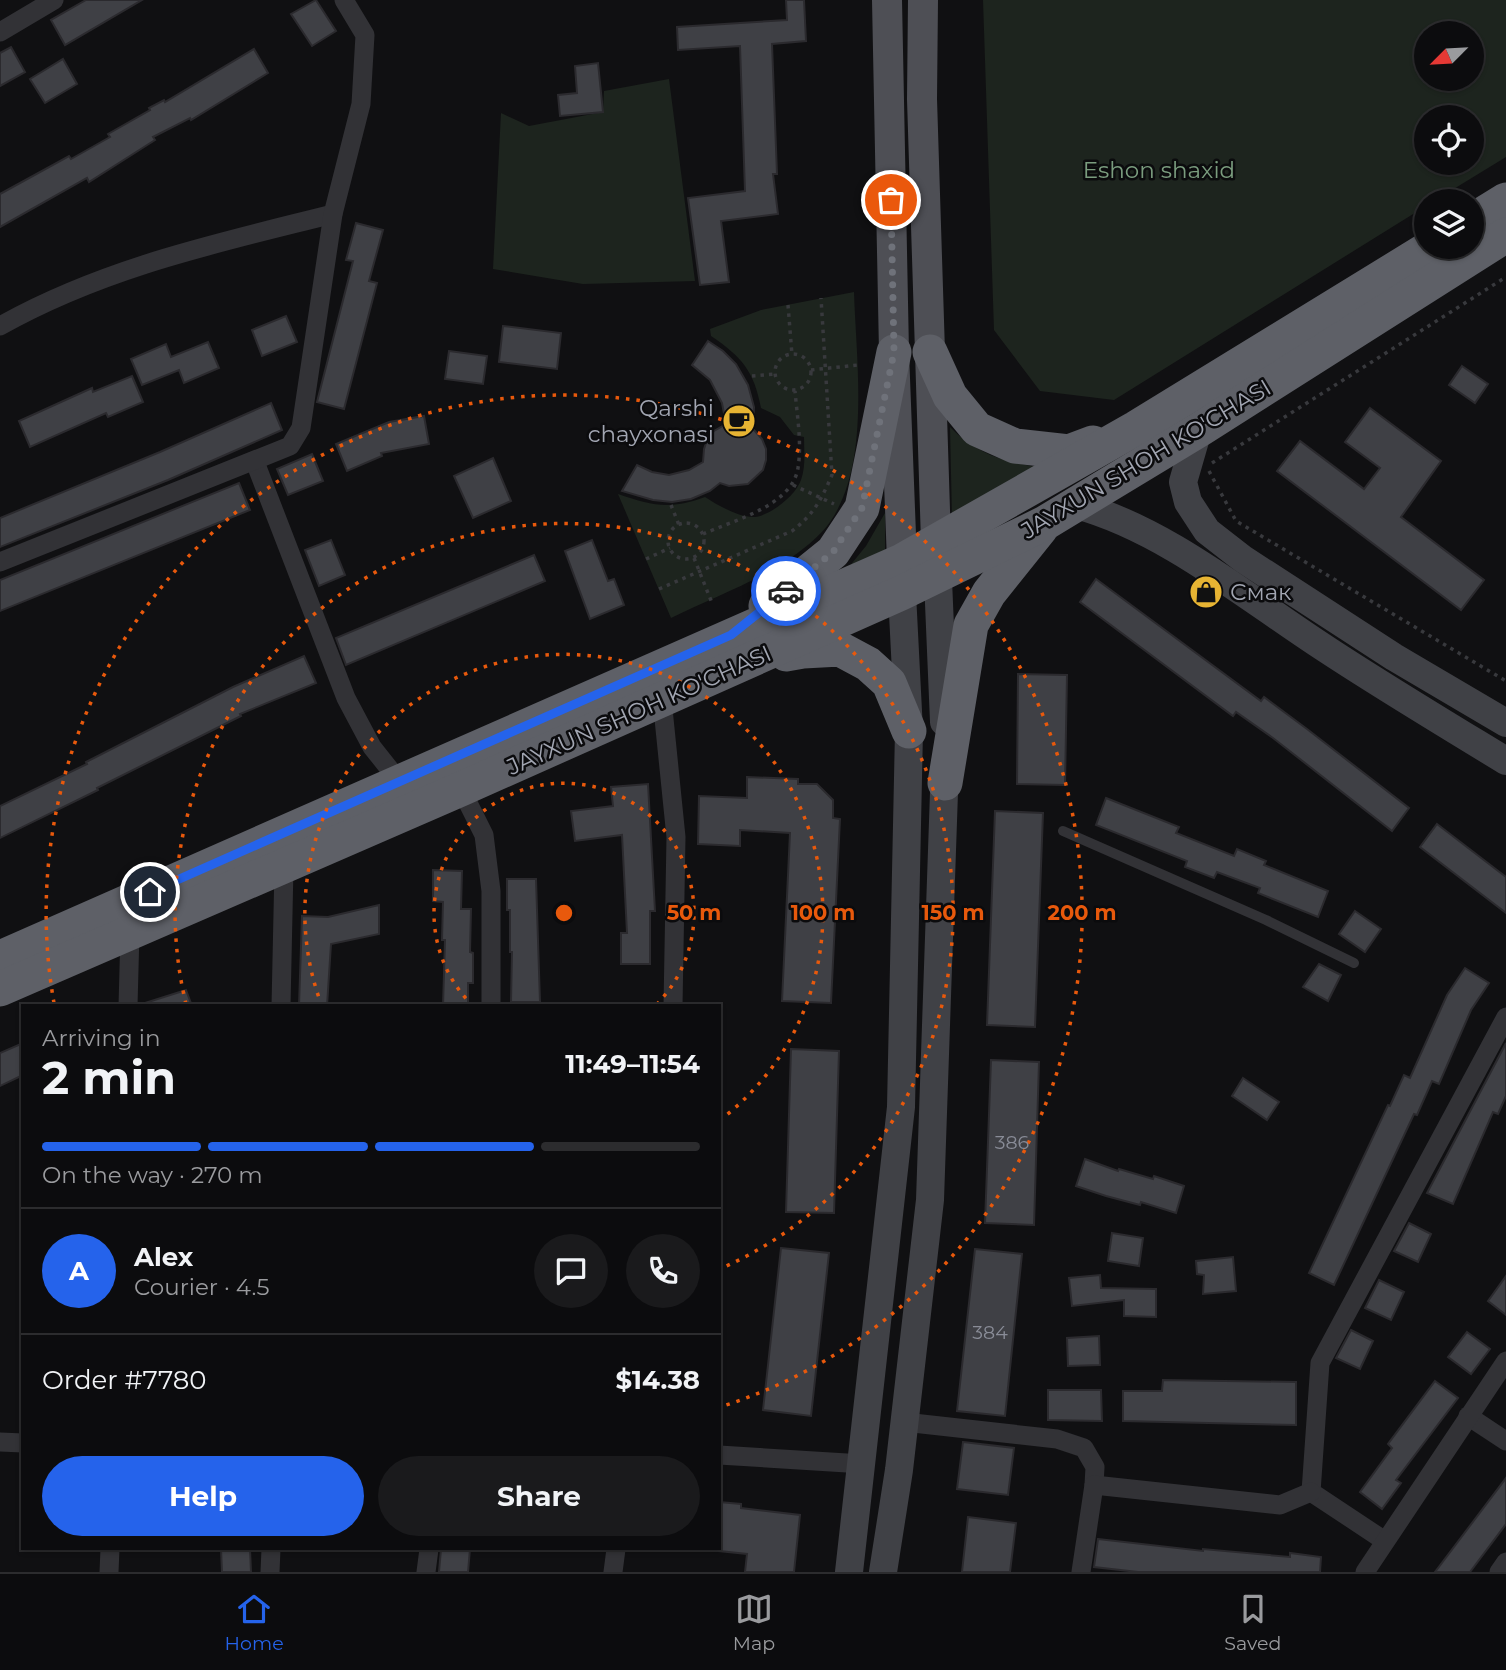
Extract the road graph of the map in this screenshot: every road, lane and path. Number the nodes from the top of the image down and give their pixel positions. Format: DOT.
graph roads {
  1 [pos="54,0"];
  2 [pos="344,0"];
  3 [pos="887,0"];
  4 [pos="922,0"];
  5 [pos="0,32"];
  6 [pos="1506,200"];
  7 [pos="333,214"];
  8 [pos="1484,214"];
  9 [pos="1506,235"];
  10 [pos="1414,258"];
  11 [pos="1506,277"];
  12 [pos="821,298"];
  13 [pos="788,305"];
  14 [pos="0,326"];
  15 [pos="894,352"];
  16 [pos="930,352"];
  17 [pos="792,355"];
  18 [pos="858,365"];
  19 [pos="825,369"];
  20 [pos="811,370"];
  21 [pos="775,373"];
  22 [pos="752,376"];
  23 [pos="795,391"];
  24 [pos="1136,428"];
  25 [pos="1208,441"];
  26 [pos="1221,458"];
  27 [pos="256,461"];
  28 [pos="793,485"];
  29 [pos="822,498"];
  30 [pos="671,505"];
  31 [pos="1076,505"];
  32 [pos="842,508"];
  33 [pos="1045,523"];
  34 [pos="679,525"];
  35 [pos="703,534"];
  36 [pos="670,548"];
  37 [pos="694,558"];
  38 [pos="937,558"];
  39 [pos="646,559"];
  40 [pos="0,562"];
  41 [pos="699,570"];
  42 [pos="901,577"];
  43 [pos="659,589"];
  44 [pos="712,603"];
  45 [pos="736,649"];
  46 [pos="1506,681"];
  47 [pos="663,699"];
  48 [pos="1506,723"];
  49 [pos="909,731"];
  50 [pos="1506,761"];
  51 [pos="399,781"];
  52 [pos="945,783"];
  53 [pos="461,789"];
  54 [pos="1063,831"];
  55 [pos="284,867"];
  56 [pos="130,933"];
  57 [pos="0,958"];
  58 [pos="1354,963"];
  59 [pos="0,989"];
  60 [pos="128,1004"];
  61 [pos="281,1004"];
  62 [pos="491,1004"];
  63 [pos="673,1004"];
  64 [pos="1506,1017"];
  65 [pos="1506,1361"];
  66 [pos="1468,1416"];
  67 [pos="904,1422"];
  68 [pos="1506,1441"];
  69 [pos="0,1442"];
  70 [pos="21,1443"];
  71 [pos="721,1455"];
  72 [pos="863,1464"];
  73 [pos="1094,1485"];
  74 [pos="1311,1492"];
  75 [pos="1385,1541"];
  76 [pos="110,1550"];
  77 [pos="271,1550"];
  78 [pos="429,1550"];
  79 [pos="616,1550"];
  80 [pos="1506,1562"];
  81 [pos="109,1572"];
  82 [pos="270,1572"];
  83 [pos="426,1572"];
  84 [pos="613,1572"];
  85 [pos="849,1572"];
  86 [pos="883,1572"];
  87 [pos="1081,1572"];
  88 [pos="1365,1572"];
  89 [pos="1499,1572"];
  1 -- 5 [label="street"];
  2 -- 7 [label="street"];
  3 -- 15 [label="main road"];
  4 -- 16 [label="main road"];
  6 -- 8 [label="highway"];
  7 -- 14 [label="street"];
  7 -- 27 [label="street"];
  9 -- 25 [label="highway, JAYXUN SHOH KO'CHASI"];
  10 -- 24 [label="highway, JAYXUN SHOH KO'CHASI"];
  11 -- 26 [label="path"];
  12 -- 19 [label="path"];
  13 -- 17 [label="path"];
  15 -- 42 [label="main road"];
  15 -- 45 [label="highway"];
  16 -- 24 [label="highway"];
  16 -- 38 [label="main road"];
  17 -- 20 [label="path"];
  17 -- 21 [label="path"];
  18 -- 19 [label="path"];
  19 -- 20 [label="path"];
  19 -- 29 [label="path"];
  20 -- 23 [label="path"];
  21 -- 22 [label="path"];
  21 -- 23 [label="path"];
  23 -- 28 [label="path"];
  24 -- 38 [label="highway, JAYXUN SHOH KO'CHASI"];
  25 -- 26 [label="path"];
  25 -- 31 [label="highway, JAYXUN SHOH KO'CHASI"];
  25 -- 48 [label="main road"];
  26 -- 46 [label="path"];
  27 -- 40 [label="street"];
  27 -- 51 [label="street"];
  28 -- 29 [label="path"];
  28 -- 35 [label="path"];
  29 -- 32 [label="path"];
  29 -- 41 [label="path"];
  30 -- 34 [label="path"];
  31 -- 33 [label="highway, JAYXUN SHOH KO'CHASI"];
  31 -- 50 [label="main road"];
  33 -- 38 [label="highway, JAYXUN SHOH KO'CHASI"];
  33 -- 52 [label="highway"];
  34 -- 35 [label="path"];
  34 -- 36 [label="path"];
  35 -- 37 [label="path"];
  36 -- 37 [label="path"];
  36 -- 39 [label="path"];
  37 -- 41 [label="path"];
  38 -- 42 [label="highway, JAYXUN SHOH KO'CHASI"];
  38 -- 52 [label="main road"];
  41 -- 43 [label="path"];
  41 -- 44 [label="path"];
  42 -- 45 [label="highway, JAYXUN SHOH KO'CHASI"];
  42 -- 49 [label="main road"];
  45 -- 47 [label="highway, JAYXUN SHOH KO'CHASI"];
  45 -- 49 [label="highway"];
  45 -- 51 [label="highway, JAYXUN SHOH KO'CHASI"];
  47 -- 53 [label="highway, JAYXUN SHOH KO'CHASI"];
  47 -- 63 [label="street"];
  49 -- 72 [label="main road"];
  51 -- 57 [label="highway, JAYXUN SHOH KO'CHASI"];
  52 -- 67 [label="main road"];
  53 -- 55 [label="highway, JAYXUN SHOH KO'CHASI"];
  53 -- 62 [label="street"];
  54 -- 58 [label="lane"];
  55 -- 56 [label="highway, JAYXUN SHOH KO'CHASI"];
  55 -- 61 [label="street"];
  56 -- 59 [label="highway, JAYXUN SHOH KO'CHASI"];
  56 -- 60 [label="street"];
  64 -- 74 [label="street"];
  65 -- 66 [label="street"];
  66 -- 68 [label="street"];
  66 -- 75 [label="street"];
  67 -- 73 [label="street"];
  67 -- 86 [label="main road"];
  69 -- 70 [label="street"];
  71 -- 72 [label="street"];
  72 -- 85 [label="main road"];
  73 -- 74 [label="street"];
  73 -- 87 [label="street"];
  74 -- 75 [label="street"];
  75 -- 88 [label="street"];
  76 -- 81 [label="street"];
  77 -- 82 [label="street"];
  78 -- 83 [label="street"];
  79 -- 84 [label="street"];
  80 -- 89 [label="street"];
}
